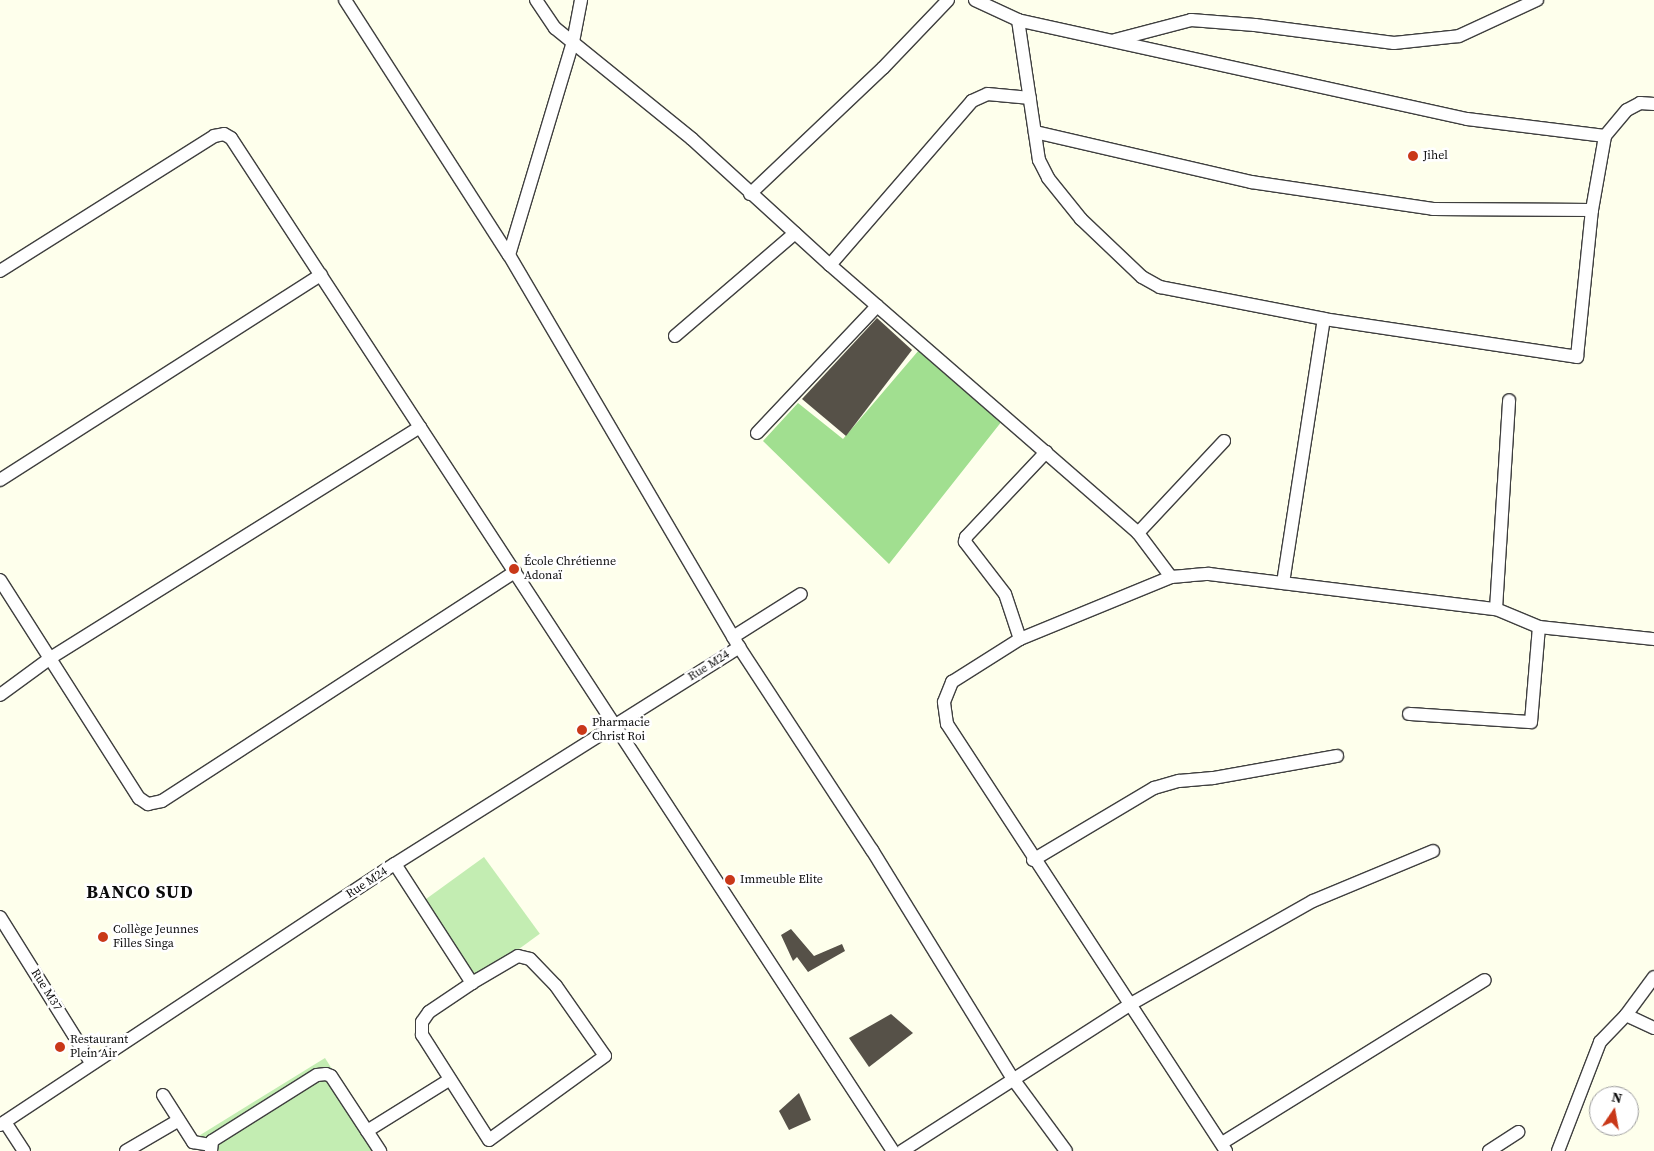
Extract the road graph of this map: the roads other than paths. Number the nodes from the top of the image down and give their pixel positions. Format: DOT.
graph roads {
  1 [pos="346,0"];
  2 [pos="536,0"];
  3 [pos="581,0"];
  4 [pos="948,0"];
  5 [pos="975,0"];
  6 [pos="1537,0"];
  7 [pos="1018,20"];
  8 [pos="1113,41"];
  9 [pos="574,42"];
  10 [pos="1030,98"];
  11 [pos="1654,104"];
  12 [pos="1035,132"];
  13 [pos="1605,136"];
  14 [pos="750,194"];
  15 [pos="1592,210"];
  16 [pos="795,234"];
  17 [pos="509,255"];
  18 [pos="830,265"];
  19 [pos="0,271"];
  20 [pos="321,275"];
  21 [pos="877,306"];
  22 [pos="1324,319"];
  23 [pos="675,336"];
  24 [pos="1509,400"];
  25 [pos="420,427"];
  26 [pos="757,433"];
  27 [pos="1224,442"];
  28 [pos="1046,452"];
  29 [pos="0,480"];
  30 [pos="1138,534"];
  31 [pos="514,572"];
  32 [pos="1171,578"];
  33 [pos="0,580"];
  34 [pos="1284,583"];
  35 [pos="801,594"];
  36 [pos="1496,608"];
  37 [pos="1539,627"];
  38 [pos="1020,639"];
  39 [pos="1654,639"];
  40 [pos="736,642"];
  41 [pos="52,657"];
  42 [pos="0,695"];
  43 [pos="1409,714"];
  44 [pos="614,725"];
  45 [pos="1337,756"];
  46 [pos="1433,851"];
  47 [pos="1034,860"];
  48 [pos="395,864"];
  49 [pos="0,917"];
  50 [pos="1654,977"];
  51 [pos="1485,980"];
  52 [pos="472,983"];
  53 [pos="1129,1004"];
  54 [pos="1626,1015"];
  55 [pos="1654,1028"];
  56 [pos="92,1064"];
  57 [pos="1013,1079"];
  58 [pos="449,1080"];
  59 [pos="163,1095"];
  60 [pos="179,1120"];
  61 [pos="3,1124"];
  62 [pos="368,1131"];
  63 [pos="1518,1132"];
  64 [pos="1224,1147"];
  65 [pos="210,1148"];
  66 [pos="24,1151"];
  67 [pos="126,1151"];
  68 [pos="380,1151"];
  69 [pos="893,1151"];
  70 [pos="902,1151"];
  71 [pos="1066,1151"];
  72 [pos="1489,1151"];
  73 [pos="1558,1151"];
  1 -- 17 [label="street"];
  2 -- 9 [label="street"];
  3 -- 9 [label="street"];
  4 -- 14 [label="street"];
  5 -- 7 [label="street"];
  6 -- 8 [label="street"];
  7 -- 8 [label="street"];
  7 -- 10 [label="street"];
  8 -- 13 [label="street"];
  9 -- 14 [label="street"];
  9 -- 17 [label="street"];
  10 -- 12 [label="street"];
  10 -- 18 [label="street"];
  11 -- 13 [label="street"];
  12 -- 15 [label="street"];
  12 -- 22 [label="street"];
  13 -- 15 [label="street"];
  14 -- 16 [label="street"];
  15 -- 22 [label="street"];
  16 -- 18 [label="street"];
  16 -- 23 [label="street"];
  17 -- 40 [label="street"];
  18 -- 21 [label="street"];
  19 -- 20 [label="street"];
  20 -- 25 [label="street"];
  20 -- 29 [label="street"];
  21 -- 26 [label="street"];
  21 -- 28 [label="street"];
  22 -- 34 [label="street"];
  24 -- 36 [label="street"];
  25 -- 31 [label="street"];
  25 -- 41 [label="street"];
  27 -- 30 [label="street"];
  28 -- 30 [label="street"];
  28 -- 38 [label="street"];
  30 -- 32 [label="street"];
  31 -- 41 [label="street"];
  31 -- 44 [label="street"];
  32 -- 34 [label="street"];
  32 -- 38 [label="street"];
  33 -- 41 [label="street"];
  34 -- 36 [label="street"];
  35 -- 40 [label="street, Rue M24"];
  36 -- 37 [label="street"];
  37 -- 39 [label="street"];
  37 -- 43 [label="street"];
  38 -- 47 [label="street"];
  40 -- 44 [label="street, Rue M24"];
  40 -- 57 [label="street"];
  41 -- 42 [label="street"];
  44 -- 48 [label="street, Rue M24"];
  44 -- 69 [label="street"];
  45 -- 47 [label="street"];
  46 -- 53 [label="street"];
  47 -- 53 [label="street"];
  48 -- 52 [label="street"];
  48 -- 56 [label="street, Rue M24"];
  49 -- 56 [label="street, Rue M37"];
  50 -- 54 [label="street"];
  51 -- 64 [label="street"];
  52 -- 58 [label="street"];
  52 -- 58 [label="street"];
  53 -- 57 [label="street"];
  53 -- 64 [label="street"];
  54 -- 55 [label="street"];
  54 -- 73 [label="street"];
  56 -- 61 [label="street, Rue M24"];
  57 -- 70 [label="street"];
  57 -- 71 [label="street"];
  58 -- 62 [label="street"];
  59 -- 60 [label="street"];
  60 -- 65 [label="street"];
  60 -- 67 [label="street"];
  61 -- 66 [label="street"];
  62 -- 65 [label="street"];
  62 -- 68 [label="street"];
  63 -- 72 [label="street"];
}
